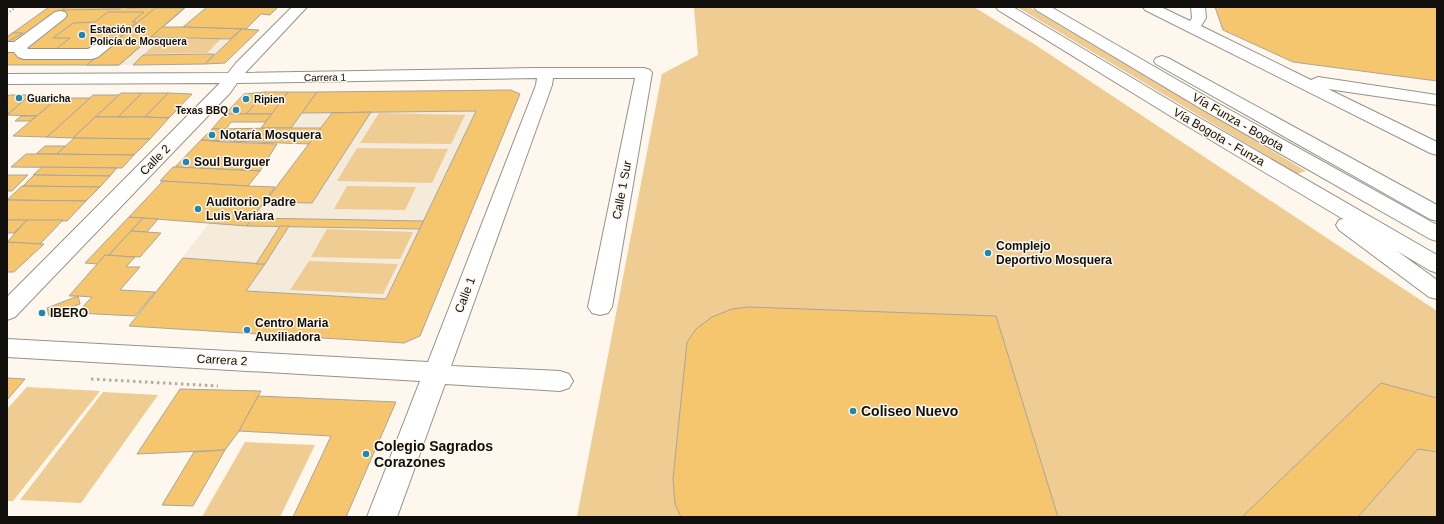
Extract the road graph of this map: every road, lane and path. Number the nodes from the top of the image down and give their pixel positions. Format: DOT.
graph roads {
  1 [pos="16,7"];
  2 [pos="300,7"];
  3 [pos="1003,7"];
  4 [pos="1041,7"];
  5 [pos="1060,7"];
  6 [pos="1150,7"];
  7 [pos="1198,7"];
  8 [pos="7,14"];
  9 [pos="60,15"];
  10 [pos="1193,27"];
  11 [pos="106,43"];
  12 [pos="13,47"];
  13 [pos="546,73"];
  14 [pos="644,73"];
  15 [pos="234,78"];
  16 [pos="7,79"];
  17 [pos="1344,94"];
  18 [pos="1437,100"];
  19 [pos="1437,149"];
  20 [pos="1286,176"];
  21 [pos="1437,214"];
  22 [pos="1437,234"];
  23 [pos="1437,265"];
  24 [pos="1437,291"];
  25 [pos="600,307"];
  26 [pos="7,311"];
  27 [pos="7,348"];
  28 [pos="436,372"];
  29 [pos="84,378"];
  30 [pos="560,381"];
  31 [pos="223,386"];
  32 [pos="382,517"];
  1 -- 8 [label="path"];
  2 -- 15 [label="street, Calle 2"];
  3 -- 20 [label="street, Vía Bogota - Funza"];
  4 -- 22 [label="street, Vía Funza - Bogota"];
  5 -- 21 [label="street"];
  6 -- 10 [label="street"];
  7 -- 10 [label="street"];
  9 -- 12 [label="street"];
  10 -- 17 [label="street"];
  11 -- 12 [label="street"];
  13 -- 14 [label="street, Carrera 1"];
  13 -- 15 [label="street, Carrera 1"];
  13 -- 28 [label="street, Calle 1"];
  14 -- 25 [label="street, Calle 1 Sur"];
  15 -- 16 [label="street, Carrera 1"];
  15 -- 26 [label="street, Calle 2"];
  17 -- 18 [label="street"];
  17 -- 19 [label="street"];
  20 -- 23 [label="street, Vía Bogota - Funza"];
  20 -- 24 [label="street"];
  27 -- 28 [label="street, Carrera 2"];
  28 -- 30 [label="street, Carrera 2"];
  28 -- 32 [label="street, Calle 1"];
  29 -- 31 [label="path"];
}
